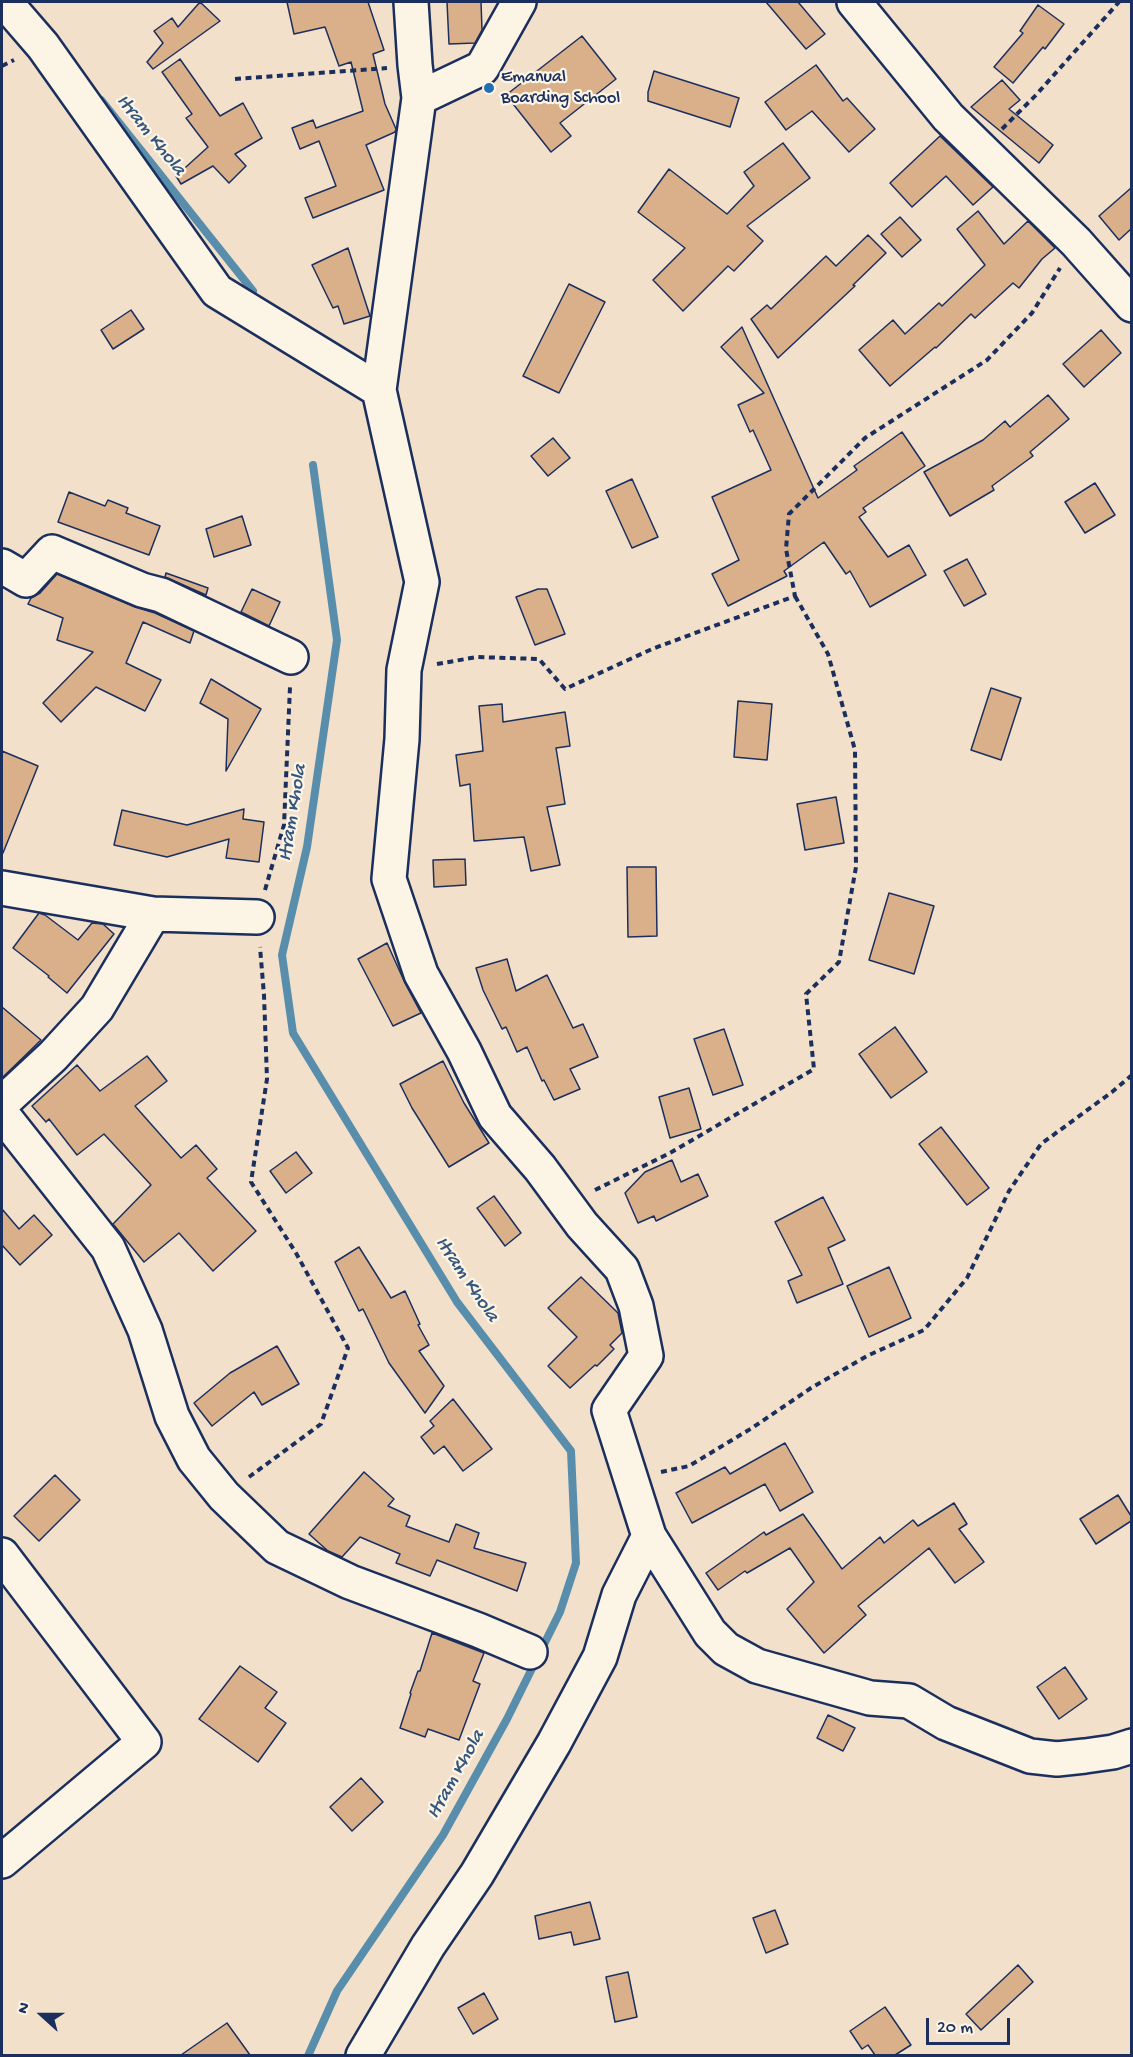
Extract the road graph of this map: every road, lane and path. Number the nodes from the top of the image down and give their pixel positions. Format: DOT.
graph roads {
  1 [pos="5,2"];
  2 [pos="411,2"];
  3 [pos="519,2"];
  4 [pos="855,2"];
  5 [pos="1119,2"];
  6 [pos="414,66"];
  7 [pos="235,79"];
  8 [pos="419,98"];
  9 [pos="981,149"];
  10 [pos="1076,242"];
  11 [pos="1131,305"];
  12 [pos="379,390"];
  13 [pos="2,566"];
  14 [pos="795,596"];
  15 [pos="291,657"];
  16 [pos="404,670"];
  17 [pos="2,888"];
  18 [pos="153,914"];
  19 [pos="257,917"];
  20 [pos="1131,1075"];
  21 [pos="2,1103"];
  22 [pos="2,1114"];
  23 [pos="567,1205"];
  24 [pos="631,1478"];
  25 [pos="224,1496"];
  26 [pos="649,1536"];
  27 [pos="2,1555"];
  28 [pos="530,1652"];
  29 [pos="1131,1746"];
  30 [pos="2,1861"];
  31 [pos="363,2055"];
  1 -- 12 [label="street"];
  2 -- 6 [label="street"];
  3 -- 8 [label="street"];
  4 -- 9 [label="street"];
  5 -- 9 [label="path"];
  6 -- 7 [label="path"];
  6 -- 8 [label="street"];
  8 -- 12 [label="street"];
  9 -- 10 [label="street"];
  10 -- 11 [label="street"];
  10 -- 14 [label="path"];
  12 -- 16 [label="street"];
  13 -- 15 [label="street"];
  14 -- 16 [label="path"];
  14 -- 23 [label="path"];
  15 -- 19 [label="path"];
  16 -- 23 [label="street"];
  17 -- 18 [label="street"];
  18 -- 19 [label="street"];
  18 -- 21 [label="street"];
  19 -- 25 [label="path"];
  20 -- 24 [label="path"];
  22 -- 25 [label="street"];
  23 -- 24 [label="street"];
  24 -- 26 [label="street"];
  25 -- 28 [label="street"];
  26 -- 29 [label="street"];
  26 -- 31 [label="street"];
  27 -- 30 [label="street"];
}
